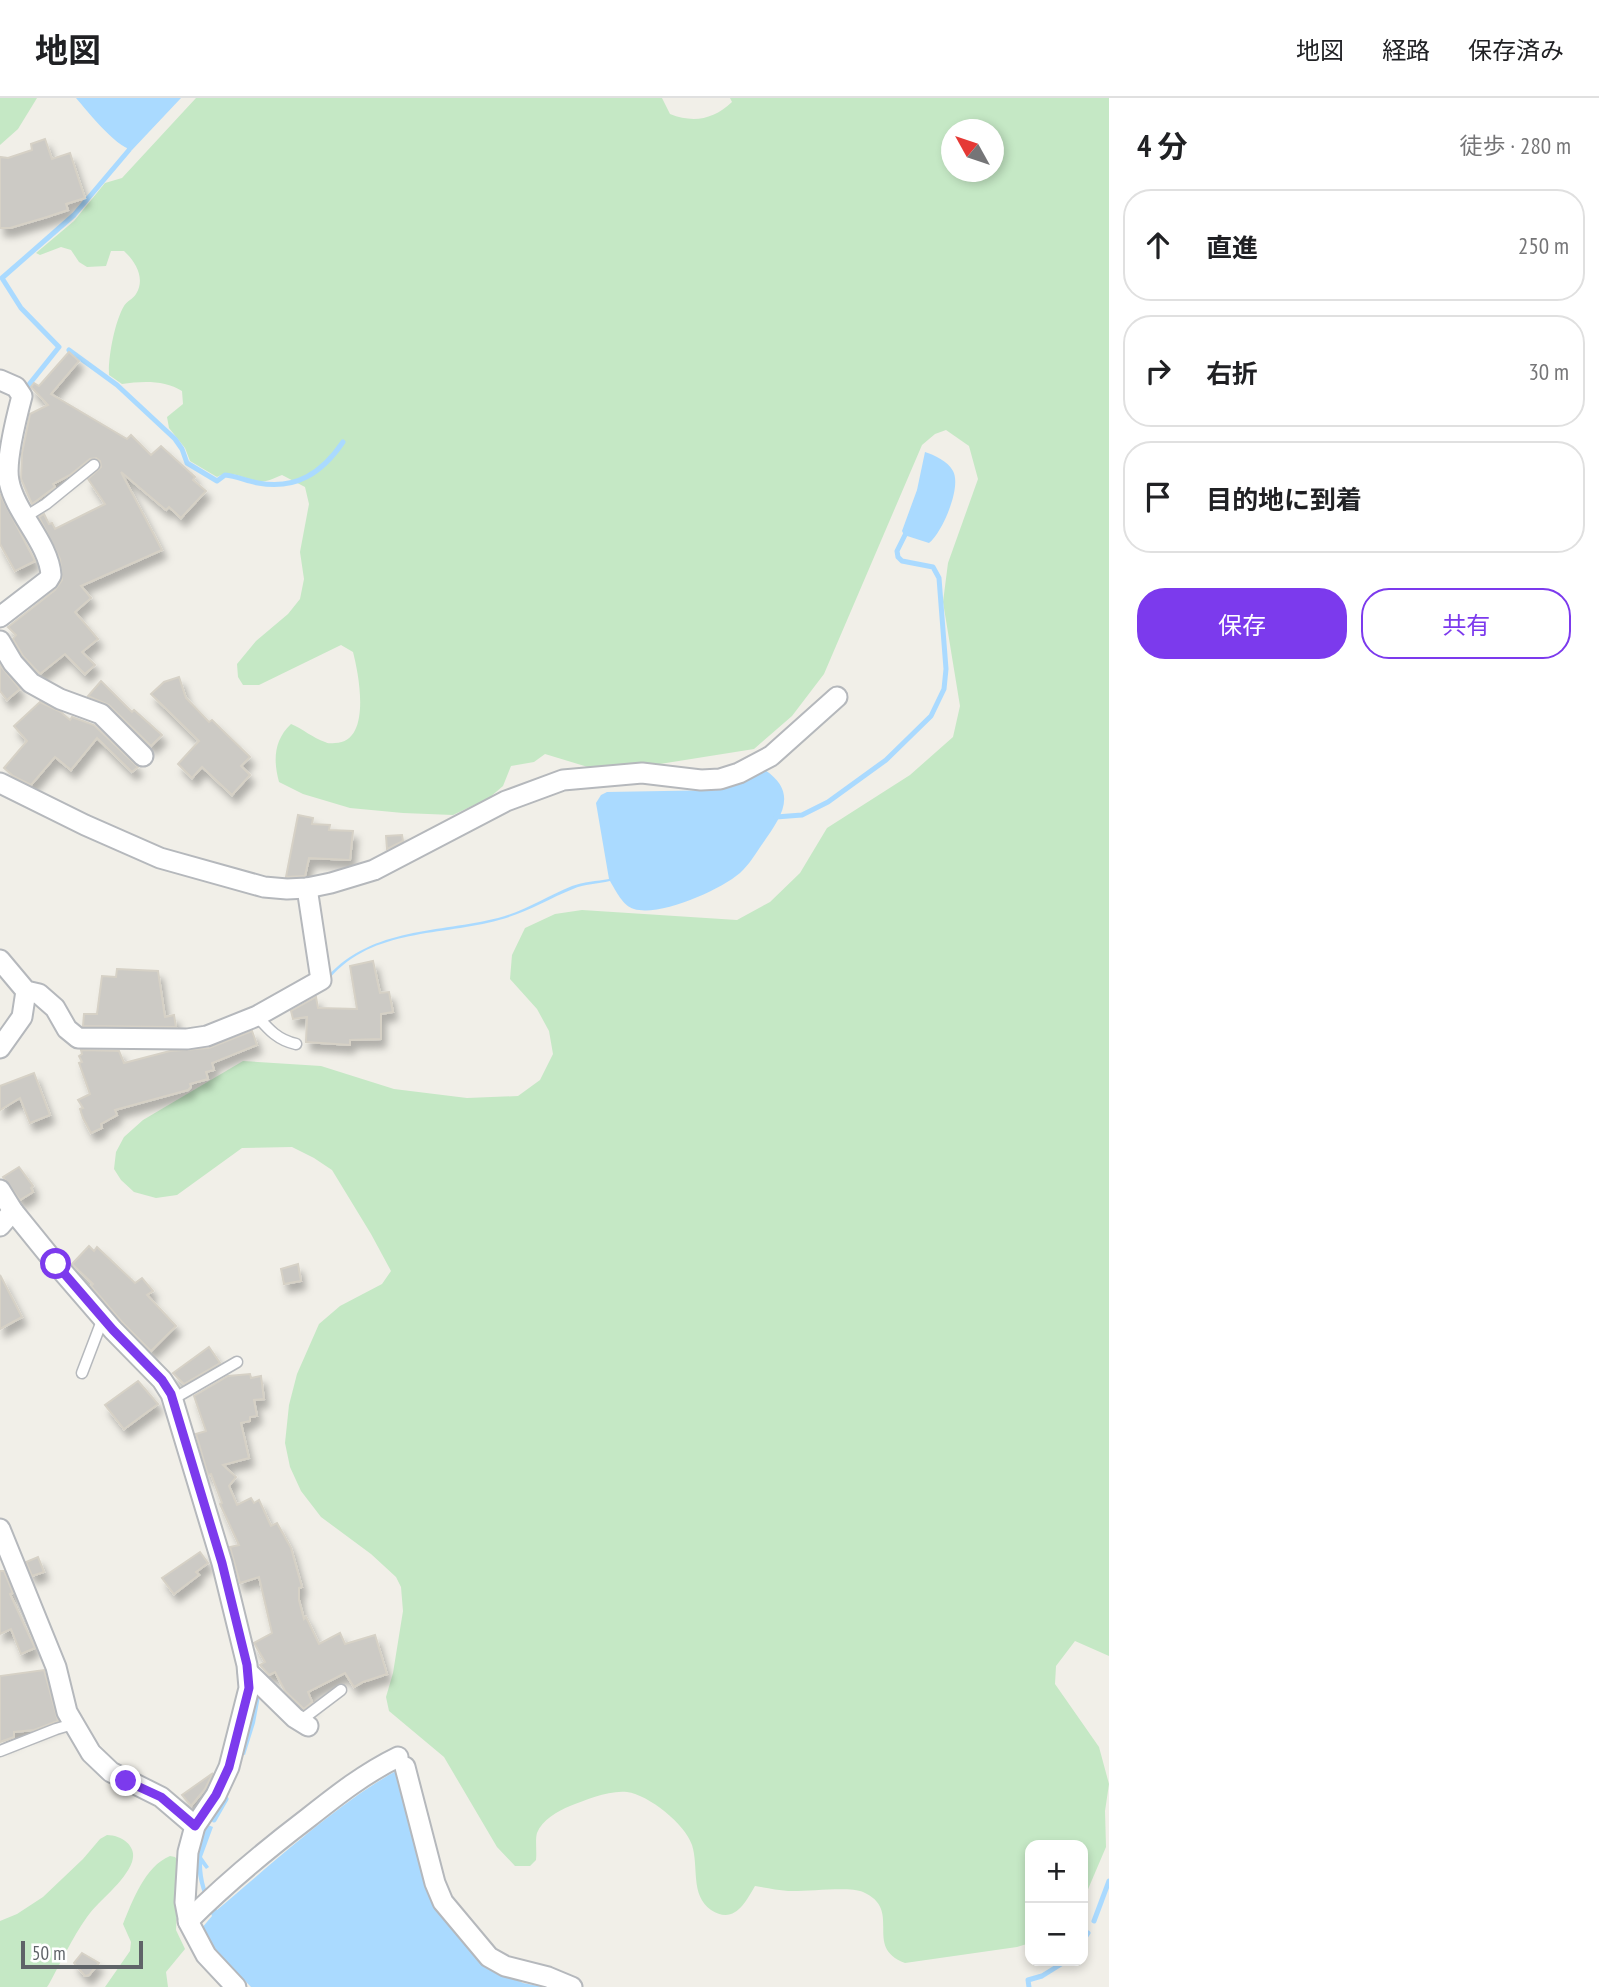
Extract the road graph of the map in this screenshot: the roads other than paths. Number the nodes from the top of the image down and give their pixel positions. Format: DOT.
graph roads {
  1 [pos="0,380"];
  2 [pos="94,465"];
  3 [pos="5,490"];
  4 [pos="25,517"];
  5 [pos="0,617"];
  6 [pos="0,641"];
  7 [pos="837,697"];
  8 [pos="143,756"];
  9 [pos="0,783"];
  10 [pos="307,888"];
  11 [pos="0,960"];
  12 [pos="26,991"];
  13 [pos="257,1016"];
  14 [pos="296,1044"];
  15 [pos="0,1048"];
  16 [pos="0,1190"];
  17 [pos="7,1218"];
  18 [pos="103,1318"];
  19 [pos="237,1363"];
  20 [pos="82,1373"];
  21 [pos="173,1399"];
  22 [pos="0,1529"];
  23 [pos="248,1672"];
  24 [pos="341,1690"];
  25 [pos="73,1724"];
  26 [pos="304,1724"];
  27 [pos="0,1751"];
  28 [pos="195,1826"];
  29 [pos="188,1921"];
  30 [pos="236,1987"];
  31 [pos="572,1987"];
  1 -- 3 [label="street"];
  2 -- 4 [label="lane"];
  3 -- 4 [label="street"];
  4 -- 5 [label="street"];
  6 -- 8 [label="street"];
  7 -- 10 [label="street"];
  9 -- 10 [label="street"];
  10 -- 13 [label="street"];
  11 -- 12 [label="street"];
  12 -- 13 [label="street"];
  12 -- 15 [label="street"];
  13 -- 14 [label="lane"];
  16 -- 17 [label="street"];
  17 -- 18 [label="street"];
  18 -- 20 [label="lane"];
  18 -- 21 [label="street"];
  19 -- 21 [label="lane"];
  21 -- 23 [label="street"];
  22 -- 25 [label="street"];
  23 -- 26 [label="street"];
  23 -- 28 [label="street"];
  24 -- 26 [label="lane"];
  25 -- 27 [label="lane"];
  25 -- 28 [label="street"];
  28 -- 29 [label="street"];
  29 -- 30 [label="street"];
  29 -- 31 [label="street"];
}
